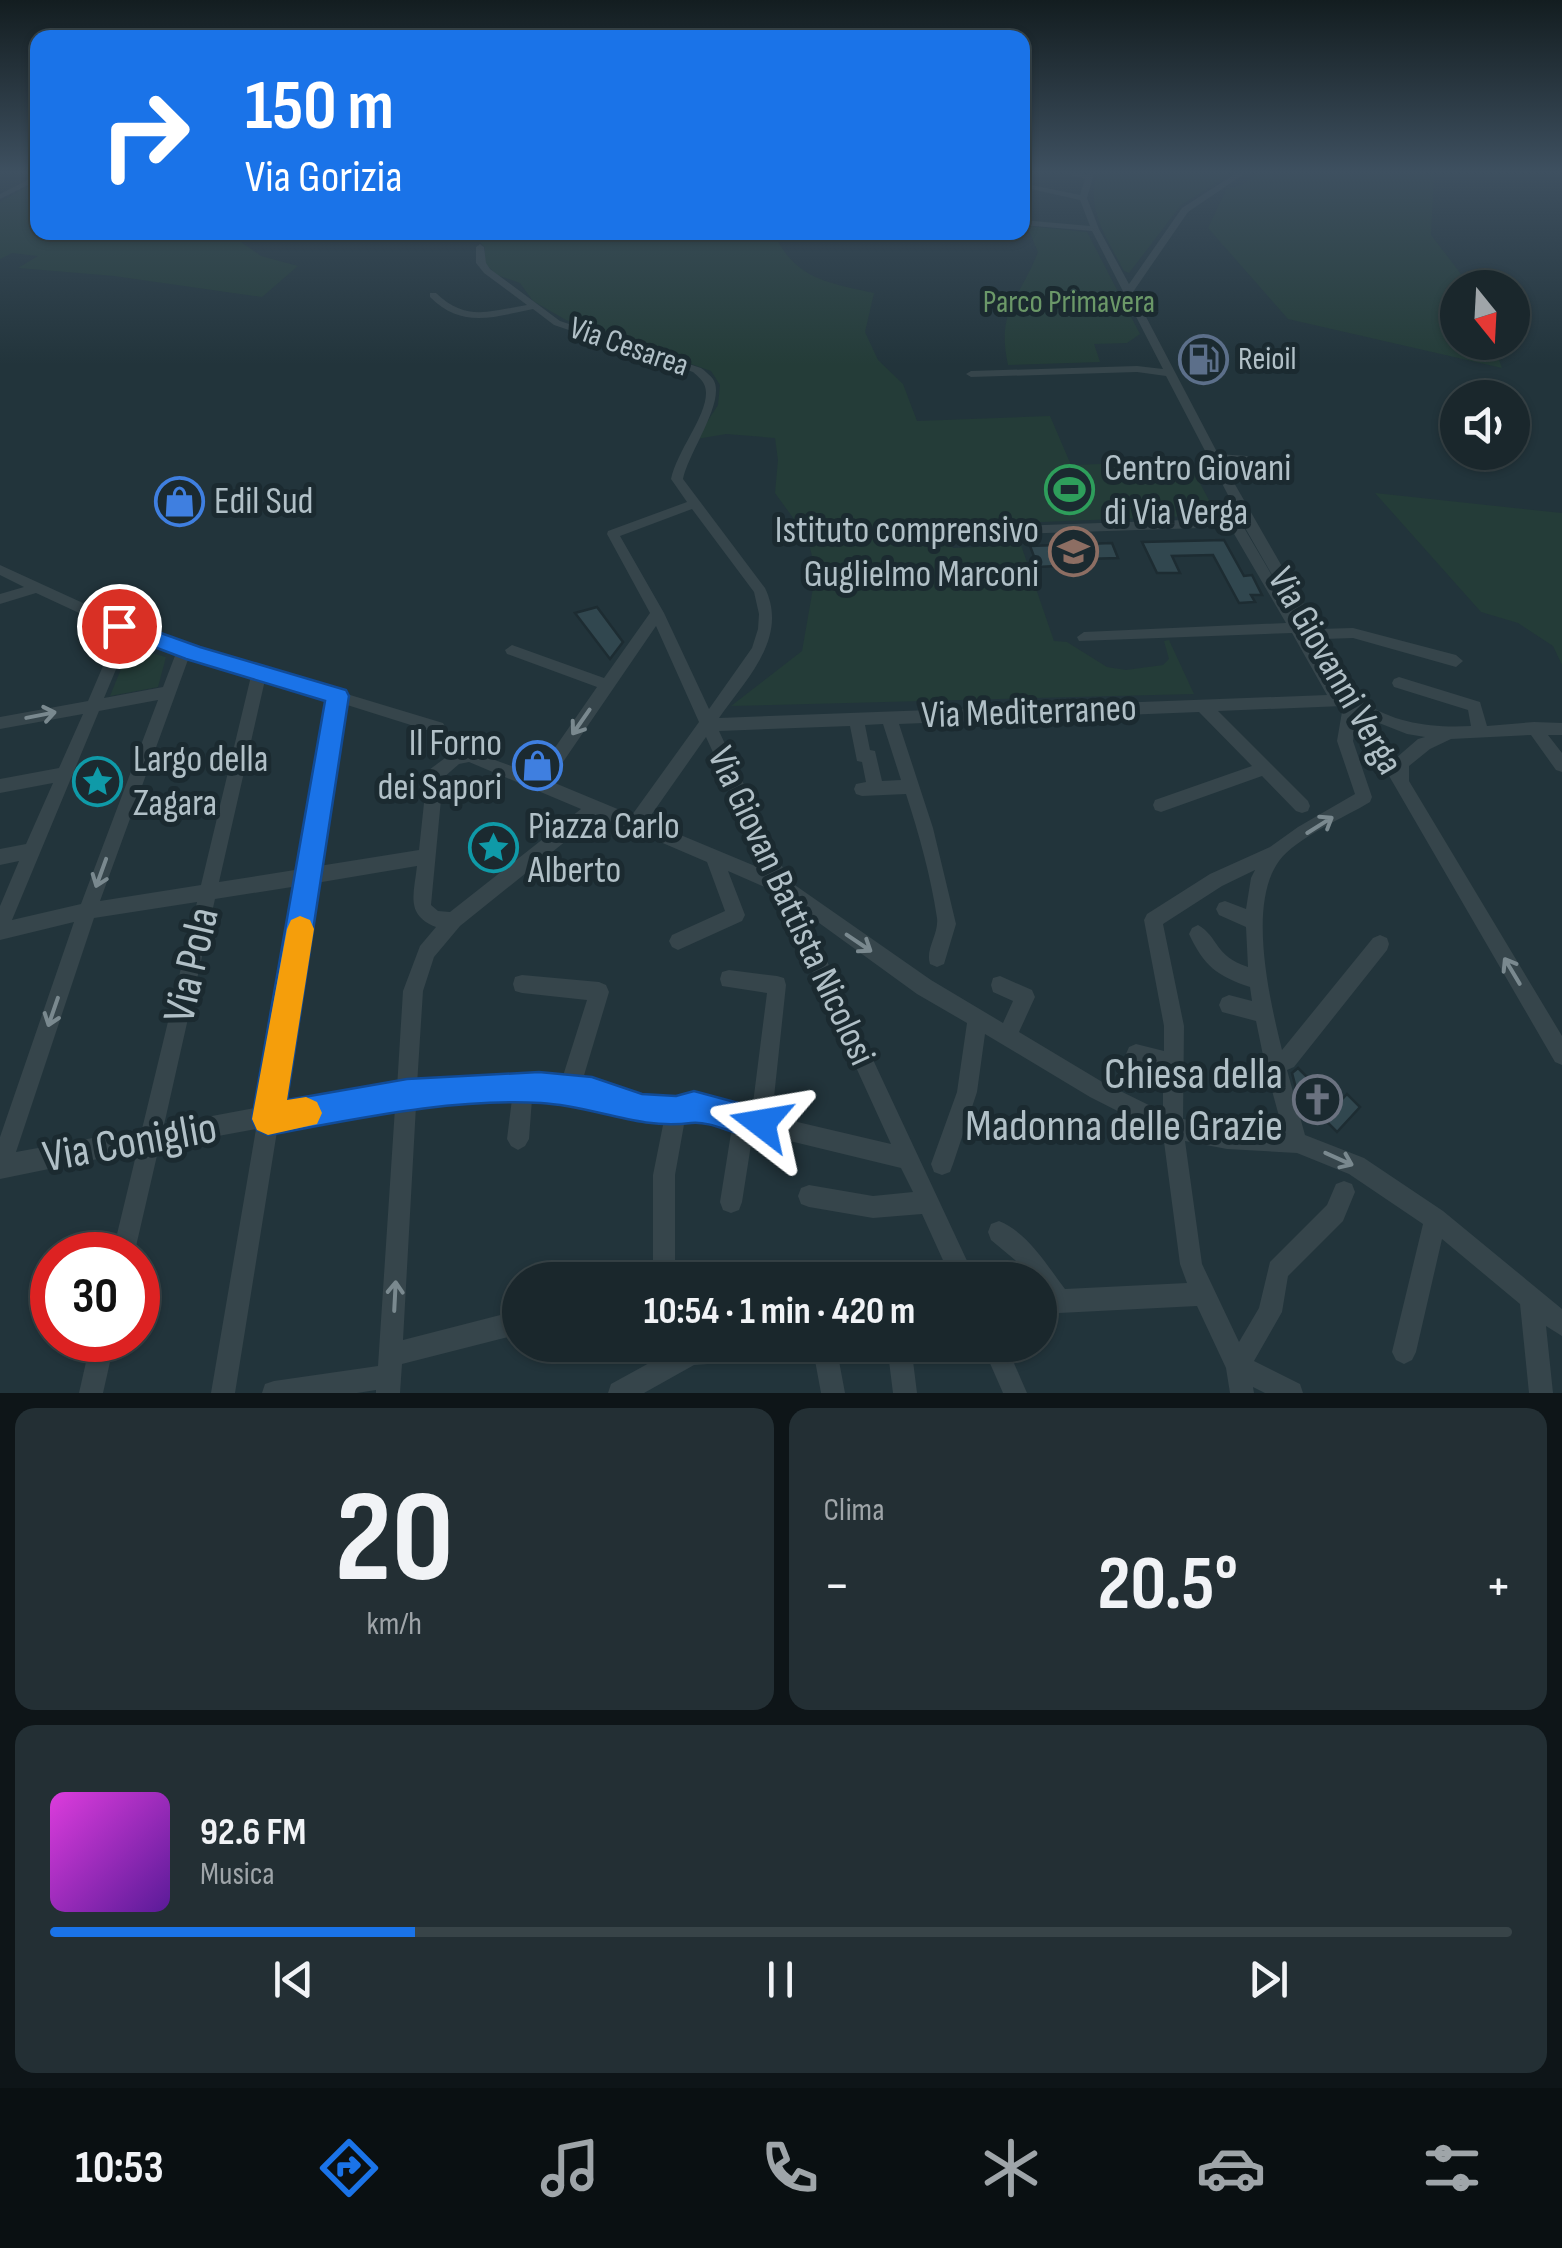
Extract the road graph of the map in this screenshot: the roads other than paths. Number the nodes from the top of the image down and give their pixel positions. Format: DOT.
graph roads {
  1 [pos="1098,235"];
  2 [pos="1168,235"];
  3 [pos="480,247"];
  4 [pos="1128,292"];
  5 [pos="433,295"];
  6 [pos="531,307"];
  7 [pos="1167,367"];
  8 [pos="971,374"];
  9 [pos="1214,457"];
  10 [pos="1224,477"];
  11 [pos="693,504"];
  12 [pos="1241,522"];
  13 [pos="958,532"];
  14 [pos="0,570"];
  15 [pos="36,588"];
  16 [pos="0,599"];
  17 [pos="657,614"];
  18 [pos="1295,628"];
  19 [pos="126,629"];
  20 [pos="1313,634"];
  21 [pos="1084,637"];
  22 [pos="184,650"];
  23 [pos="512,650"];
  24 [pos="1456,661"];
  25 [pos="259,674"];
  26 [pos="1398,683"];
  27 [pos="608,685"];
  28 [pos="168,692"];
  29 [pos="338,696"];
  30 [pos="1344,700"];
  31 [pos="88,706"];
  32 [pos="1202,706"];
  33 [pos="889,718"];
  34 [pos="856,719"];
  35 [pos="0,723"];
  36 [pos="706,725"];
  37 [pos="1534,728"];
  38 [pos="1562,729"];
  39 [pos="1480,731"];
  40 [pos="1457,733"];
  41 [pos="444,738"];
  42 [pos="470,755"];
  43 [pos="1562,765"];
  44 [pos="1264,768"];
  45 [pos="59,775"];
  46 [pos="435,775"];
  47 [pos="542,780"];
  48 [pos="1401,783"];
  49 [pos="0,786"];
  50 [pos="909,787"];
  51 [pos="1161,806"];
  52 [pos="1302,806"];
  53 [pos="594,808"];
  54 [pos="634,826"];
  55 [pos="26,852"];
  56 [pos="1274,853"];
  57 [pos="0,858"];
  58 [pos="421,858"];
  59 [pos="714,858"];
  60 [pos="310,876"];
  61 [pos="781,885"];
  62 [pos="209,892"];
  63 [pos="1225,910"];
  64 [pos="89,914"];
  65 [pos="454,920"];
  66 [pos="1253,921"];
  67 [pos="0,929"];
  68 [pos="1198,934"];
  69 [pos="678,941"];
  70 [pos="1380,944"];
  71 [pos="937,958"];
  72 [pos="729,979"];
  73 [pos="1259,980"];
  74 [pos="522,984"];
  75 [pos="1000,985"];
  76 [pos="1230,1005"];
  77 [pos="1265,1012"];
  78 [pos="977,1018"];
  79 [pos="1007,1036"];
  80 [pos="1136,1054"];
  81 [pos="1562,1055"];
  82 [pos="1174,1064"];
  83 [pos="1275,1065"];
  84 [pos="522,1088"];
  85 [pos="569,1090"];
  86 [pos="407,1095"];
  87 [pos="676,1111"];
  88 [pos="268,1119"];
  89 [pos="752,1121"];
  90 [pos="1174,1128"];
  91 [pos="518,1138"];
  92 [pos="150,1140"];
  93 [pos="1297,1142"];
  94 [pos="908,1159"];
  95 [pos="942,1164"];
  96 [pos="0,1167"];
  97 [pos="1344,1192"];
  98 [pos="809,1196"];
  99 [pos="731,1202"];
  100 [pos="929,1202"];
  101 [pos="1435,1219"];
  102 [pos="128,1232"];
  103 [pos="999,1232"];
  104 [pos="664,1262"];
  105 [pos="956,1262"];
  106 [pos="1203,1294"];
  107 [pos="1531,1299"];
  108 [pos="1562,1324"];
  109 [pos="502,1329"];
  110 [pos="1404,1352"];
  111 [pos="98,1362"];
  112 [pos="676,1362"];
  113 [pos="827,1362"];
  114 [pos="901,1362"];
  115 [pos="1001,1362"];
  116 [pos="1238,1366"];
  117 [pos="390,1375"];
  118 [pos="91,1393"];
  119 [pos="223,1393"];
  120 [pos="274,1393"];
  121 [pos="620,1393"];
  122 [pos="833,1393"];
  123 [pos="905,1393"];
  124 [pos="1015,1393"];
  125 [pos="1242,1393"];
  126 [pos="1292,1393"];
  127 [pos="1542,1393"];
  1 -- 4 [label="street, Via Giovanni Verga"];
  2 -- 4 [label="street"];
  3 -- 6 [label="street, Via Cesarea"];
  4 -- 7 [label="street, Via Giovanni Verga"];
  5 -- 6 [label="street"];
  6 -- 11 [label="street, Via Cesarea"];
  7 -- 8 [label="street"];
  7 -- 9 [label="street, Via Giovanni Verga"];
  9 -- 10 [label="street, Via Giovanni Verga"];
  9 -- 10 [label="street"];
  10 -- 12 [label="street, Via Giovanni Verga"];
  11 -- 17 [label="street, Via Giovan Battista Nicolosi"];
  11 -- 36 [label="street, Via Cesarea"];
  12 -- 13 [label="street"];
  12 -- 18 [label="street, Via Giovanni Verga"];
  12 -- 20 [label="street, Via Giovanni Verga"];
  14 -- 15 [label="street"];
  15 -- 16 [label="street"];
  15 -- 19 [label="street"];
  17 -- 27 [label="street"];
  17 -- 36 [label="street, Via Giovan Battista Nicolosi"];
  18 -- 21 [label="street"];
  18 -- 30 [label="street, Via Giovanni Verga"];
  19 -- 22 [label="street"];
  19 -- 31 [label="street"];
  20 -- 24 [label="street"];
  20 -- 30 [label="street, Via Giovanni Verga"];
  22 -- 25 [label="street"];
  22 -- 28 [label="street"];
  23 -- 27 [label="street"];
  25 -- 29 [label="street"];
  25 -- 62 [label="street, Via Pola"];
  26 -- 39 [label="street"];
  27 -- 47 [label="street, one-way"];
  28 -- 31 [label="street"];
  28 -- 64 [label="street, one-way"];
  29 -- 41 [label="street"];
  29 -- 60 [label="street"];
  30 -- 32 [label="street, Via Mediterraneo"];
  30 -- 40 [label="street"];
  30 -- 48 [label="street, Via Giovanni Verga"];
  56 -- 30 [label="street, one-way"];
  35 -- 31 [label="street, one-way"];
  31 -- 45 [label="street"];
  32 -- 33 [label="street, Via Mediterraneo"];
  32 -- 44 [label="street"];
  33 -- 34 [label="street, Via Mediterraneo"];
  33 -- 50 [label="street"];
  34 -- 36 [label="street, Via Mediterraneo"];
  34 -- 50 [label="street"];
  36 -- 54 [label="street, Via Cesarea"];
  36 -- 61 [label="street, Via Giovan Battista Nicolosi"];
  37 -- 38 [label="street"];
  37 -- 39 [label="street"];
  37 -- 43 [label="street"];
  39 -- 40 [label="street"];
  40 -- 48 [label="street"];
  41 -- 42 [label="street"];
  41 -- 46 [label="street"];
  42 -- 46 [label="street"];
  42 -- 47 [label="street"];
  44 -- 51 [label="street"];
  44 -- 52 [label="street"];
  45 -- 49 [label="street"];
  45 -- 55 [label="street"];
  46 -- 58 [label="street"];
  47 -- 53 [label="street"];
  81 -- 48 [label="street, Via Giovanni Verga, one-way"];
  50 -- 71 [label="street"];
  53 -- 54 [label="street"];
  53 -- 65 [label="street"];
  54 -- 59 [label="street"];
  55 -- 57 [label="street"];
  55 -- 67 [label="street"];
  56 -- 66 [label="street"];
  56 -- 82 [label="street"];
  58 -- 60 [label="street"];
  58 -- 65 [label="street"];
  59 -- 61 [label="street"];
  59 -- 69 [label="street"];
  60 -- 62 [label="street"];
  60 -- 88 [label="street"];
  61 -- 78 [label="street, one-way"];
  61 -- 94 [label="street, Via Giovan Battista Nicolosi"];
  62 -- 64 [label="street"];
  62 -- 92 [label="street, Via Pola"];
  63 -- 66 [label="street"];
  64 -- 67 [label="street"];
  64 -- 96 [label="street, one-way"];
  65 -- 86 [label="street"];
  66 -- 73 [label="street"];
  68 -- 73 [label="street"];
  70 -- 83 [label="street"];
  72 -- 89 [label="street"];
  73 -- 77 [label="street"];
  74 -- 85 [label="street"];
  75 -- 79 [label="street"];
  76 -- 77 [label="street"];
  77 -- 83 [label="street"];
  78 -- 79 [label="street"];
  78 -- 95 [label="street"];
  79 -- 90 [label="street"];
  80 -- 82 [label="street"];
  82 -- 90 [label="street"];
  83 -- 93 [label="street"];
  84 -- 85 [label="street, Via Coniglio"];
  84 -- 86 [label="street, Via Coniglio"];
  84 -- 91 [label="street"];
  85 -- 87 [label="street, Via Coniglio"];
  86 -- 88 [label="street, Via Coniglio"];
  117 -- 86 [label="street, one-way"];
  87 -- 89 [label="street, Via Coniglio"];
  87 -- 104 [label="street"];
  88 -- 92 [label="street, Via Coniglio"];
  88 -- 119 [label="street"];
  89 -- 94 [label="street, Via Coniglio"];
  89 -- 99 [label="street"];
  90 -- 93 [label="street"];
  90 -- 106 [label="street"];
  92 -- 96 [label="street, Via Coniglio"];
  92 -- 102 [label="street, Via Pola"];
  93 -- 101 [label="street, one-way"];
  94 -- 100 [label="street, Via Giovan Battista Nicolosi"];
  97 -- 116 [label="street"];
  98 -- 100 [label="street"];
  100 -- 105 [label="street, Via Giovan Battista Nicolosi"];
  101 -- 107 [label="street"];
  101 -- 110 [label="street"];
  103 -- 106 [label="street"];
  106 -- 116 [label="street"];
  107 -- 108 [label="street"];
  107 -- 127 [label="street"];
  109 -- 117 [label="street"];
  111 -- 118 [label="street"];
  112 -- 121 [label="street"];
  113 -- 122 [label="street"];
  114 -- 123 [label="street"];
  115 -- 124 [label="street"];
  116 -- 125 [label="street"];
  116 -- 126 [label="street"];
  117 -- 120 [label="street"];
}
